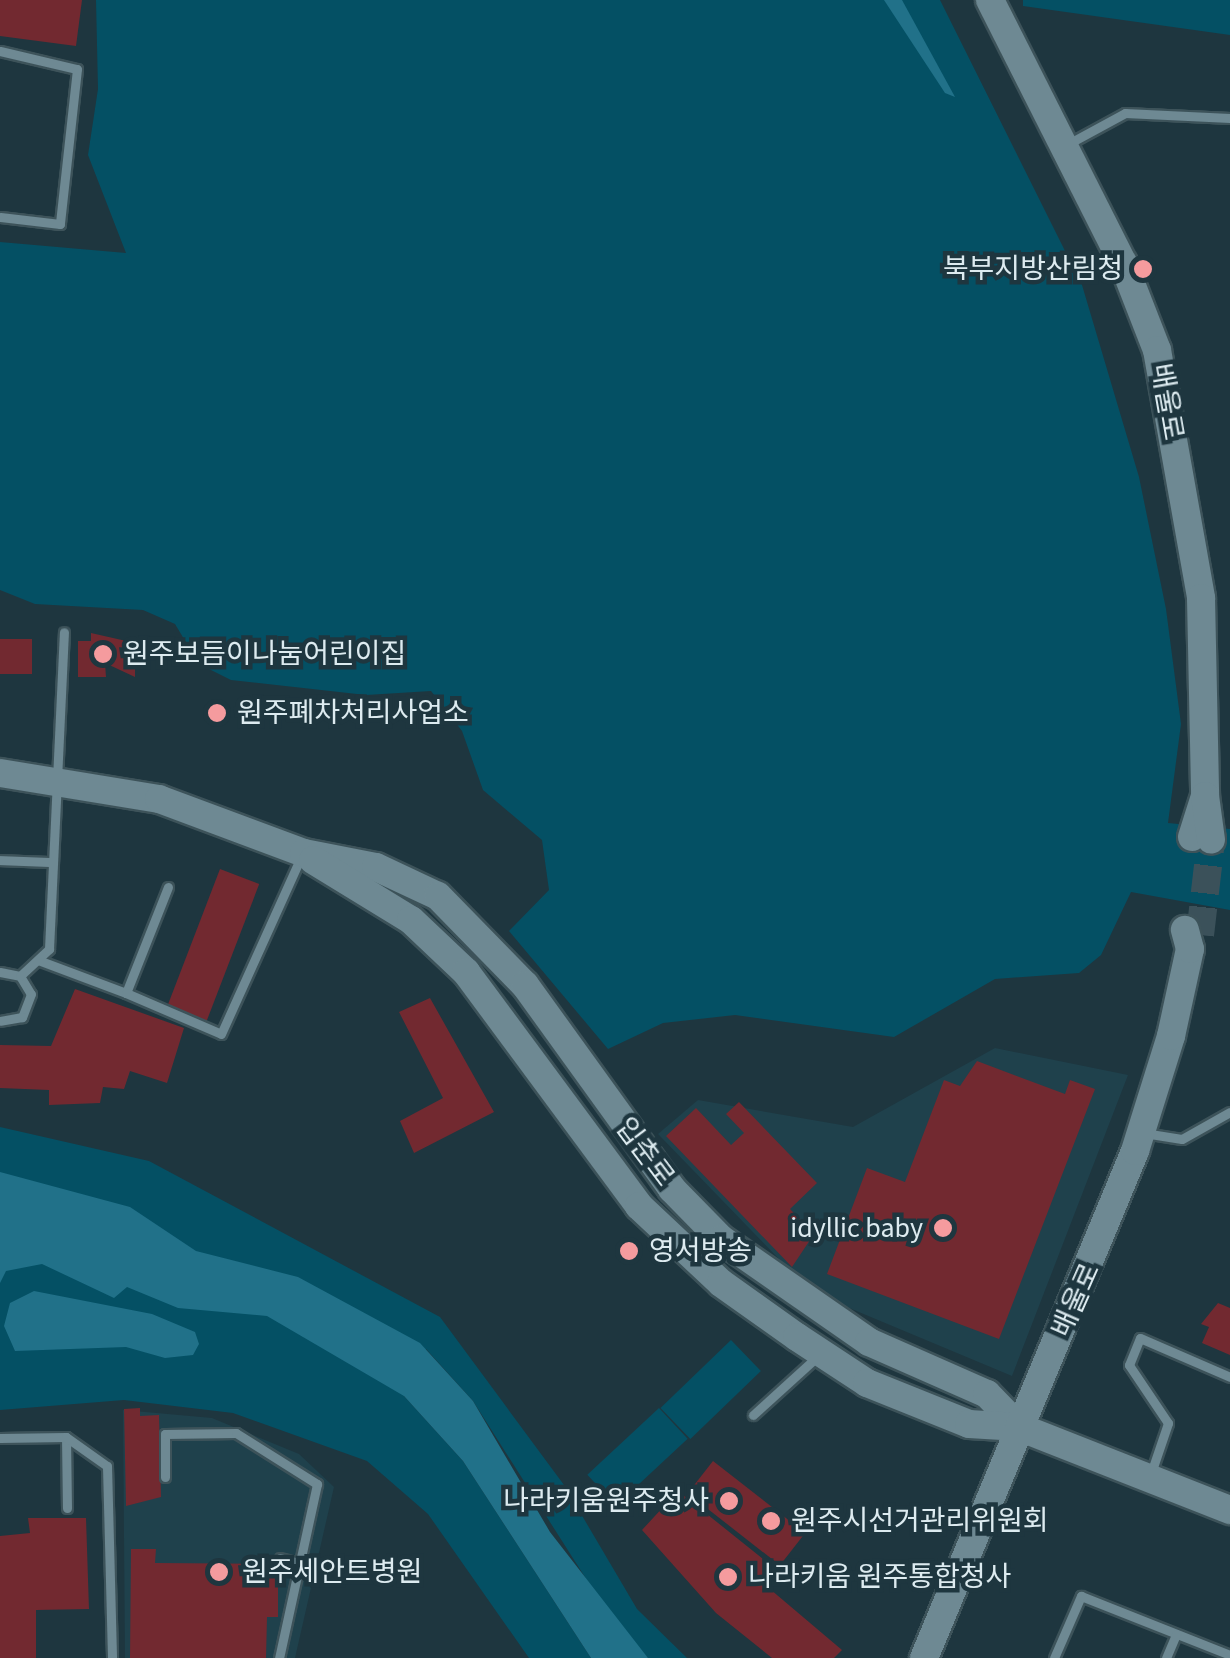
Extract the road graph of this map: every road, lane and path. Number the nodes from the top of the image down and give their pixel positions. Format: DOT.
graph roads {
  1 [pos="990,0"];
  2 [pos="0,51"];
  3 [pos="1230,118"];
  4 [pos="1066,145"];
  5 [pos="0,216"];
  6 [pos="64,632"];
  7 [pos="0,773"];
  8 [pos="52,776"];
  9 [pos="1201,839"];
  10 [pos="304,853"];
  11 [pos="0,860"];
  12 [pos="51,862"];
  13 [pos="168,888"];
  14 [pos="1192,938"];
  15 [pos="38,960"];
  16 [pos="0,972"];
  17 [pos="20,976"];
  18 [pos="126,993"];
  19 [pos="0,1022"];
  20 [pos="1230,1112"];
  21 [pos="1141,1132"];
  22 [pos="821,1353"];
  23 [pos="1230,1377"];
  24 [pos="753,1415"];
  25 [pos="1018,1428"];
  26 [pos="66,1436"];
  27 [pos="0,1438"];
  28 [pos="165,1477"];
  29 [pos="1150,1479"];
  30 [pos="67,1508"];
  31 [pos="1230,1510"];
  32 [pos="280,1558"];
  33 [pos="302,1564"];
  34 [pos="1176,1634"];
  35 [pos="1230,1655"];
  36 [pos="112,1658"];
  37 [pos="280,1658"];
  38 [pos="924,1658"];
  39 [pos="1054,1658"];
  40 [pos="1166,1658"];
  1 -- 4 [label="street, 배울로"];
  2 -- 5 [label="lane"];
  3 -- 4 [label="lane"];
  4 -- 9 [label="street, 배울로"];
  6 -- 8 [label="lane"];
  7 -- 8 [label="street, 입춘로"];
  8 -- 10 [label="street, 입춘로"];
  8 -- 12 [label="lane"];
  10 -- 18 [label="lane"];
  10 -- 22 [label="street, 입춘로"];
  10 -- 25 [label="street, 입춘로"];
  11 -- 12 [label="lane"];
  12 -- 15 [label="lane"];
  13 -- 18 [label="lane"];
  14 -- 21 [label="street, 배울로"];
  15 -- 17 [label="lane"];
  15 -- 18 [label="lane"];
  16 -- 17 [label="lane"];
  17 -- 19 [label="lane"];
  20 -- 21 [label="lane"];
  21 -- 25 [label="street, 배울로"];
  22 -- 24 [label="lane"];
  22 -- 25 [label="street, 입춘로"];
  23 -- 29 [label="lane"];
  25 -- 29 [label="street, 입춘로"];
  25 -- 38 [label="street, 배울로"];
  26 -- 27 [label="lane"];
  26 -- 30 [label="lane"];
  26 -- 36 [label="lane"];
  28 -- 33 [label="lane"];
  29 -- 31 [label="street, 입춘로"];
  32 -- 33 [label="lane"];
  33 -- 37 [label="lane"];
  34 -- 35 [label="lane"];
  34 -- 39 [label="lane"];
  34 -- 40 [label="lane"];
}
